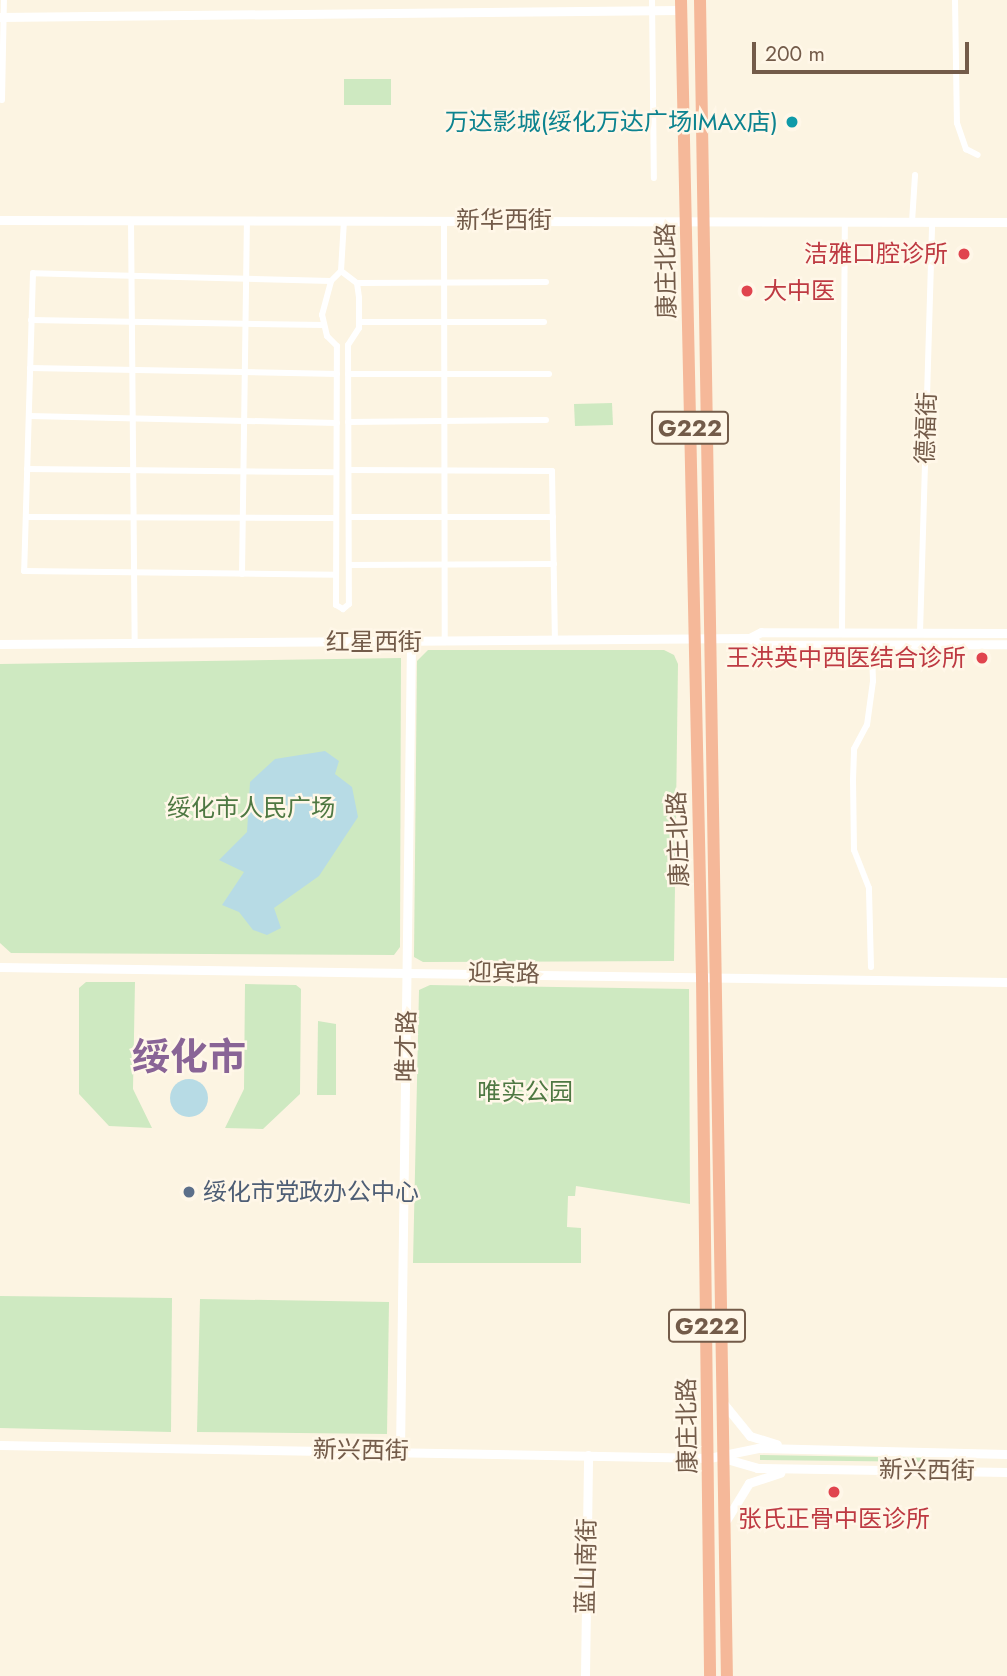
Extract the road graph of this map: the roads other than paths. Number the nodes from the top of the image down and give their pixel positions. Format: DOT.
graph roads {
  1 [pos="4,0"];
  2 [pos="370,0"];
  3 [pos="652,0"];
  4 [pos="700,0"];
  5 [pos="955,0"];
  6 [pos="681,5"];
  7 [pos="652,10"];
  8 [pos="370,12"];
  9 [pos="2,17"];
  10 [pos="2,100"];
  11 [pos="978,155"];
  12 [pos="915,175"];
  13 [pos="654,178"];
  14 [pos="686,219"];
  15 [pos="0,220"];
  16 [pos="131,220"];
  17 [pos="247,220"];
  18 [pos="344,220"];
  19 [pos="444,220"];
  20 [pos="705,220"];
  21 [pos="845,222"];
  22 [pos="912,222"];
  23 [pos="932,222"];
  24 [pos="1007,222"];
  25 [pos="341,271"];
  26 [pos="132,275"];
  27 [pos="244,279"];
  28 [pos="331,281"];
  29 [pos="444,282"];
  30 [pos="546,282"];
  31 [pos="356,283"];
  32 [pos="31,320"];
  33 [pos="132,321"];
  34 [pos="359,322"];
  35 [pos="444,322"];
  36 [pos="544,322"];
  37 [pos="244,323"];
  38 [pos="324,326"];
  39 [pos="30,368"];
  40 [pos="133,370"];
  41 [pos="244,372"];
  42 [pos="337,374"];
  43 [pos="348,374"];
  44 [pos="444,374"];
  45 [pos="549,374"];
  46 [pos="29,416"];
  47 [pos="133,418"];
  48 [pos="547,420"];
  49 [pos="245,421"];
  50 [pos="444,421"];
  51 [pos="348,422"];
  52 [pos="337,423"];
  53 [pos="27,468"];
  54 [pos="134,469"];
  55 [pos="243,470"];
  56 [pos="349,470"];
  57 [pos="444,471"];
  58 [pos="336,472"];
  59 [pos="26,517"];
  60 [pos="134,517"];
  61 [pos="243,517"];
  62 [pos="349,517"];
  63 [pos="444,517"];
  64 [pos="553,517"];
  65 [pos="336,518"];
  66 [pos="554,564"];
  67 [pos="349,565"];
  68 [pos="443,565"];
  69 [pos="134,572"];
  70 [pos="242,574"];
  71 [pos="336,575"];
  72 [pos="842,632"];
  73 [pos="920,633"];
  74 [pos="1007,633"];
  75 [pos="555,638"];
  76 [pos="693,638"];
  77 [pos="710,638"];
  78 [pos="748,638"];
  79 [pos="411,642"];
  80 [pos="445,642"];
  81 [pos="135,643"];
  82 [pos="0,644"];
  83 [pos="872,645"];
  84 [pos="920,645"];
  85 [pos="1007,645"];
  86 [pos="0,967"];
  87 [pos="871,967"];
  88 [pos="408,972"];
  89 [pos="708,977"];
  90 [pos="1007,982"];
  91 [pos="720,1398"];
  92 [pos="0,1445"];
  93 [pos="400,1451"];
  94 [pos="838,1451"];
  95 [pos="945,1453"];
  96 [pos="1007,1454"];
  97 [pos="588,1455"];
  98 [pos="715,1458"];
  99 [pos="838,1468"];
  100 [pos="945,1471"];
  101 [pos="1007,1472"];
  102 [pos="724,1528"];
  103 [pos="585,1676"];
  104 [pos="710,1676"];
  105 [pos="727,1676"];
  1 -- 9 [label="street"];
  2 -- 8 [label="main road"];
  3 -- 7 [label="street"];
  4 -- 20 [label="highway, 康庄北路 / G222"];
  5 -- 11 [label="street"];
  6 -- 7 [label="main road"];
  6 -- 14 [label="highway, 康庄北路 / G222"];
  7 -- 8 [label="main road"];
  7 -- 13 [label="street"];
  8 -- 9 [label="main road"];
  9 -- 10 [label="street"];
  12 -- 22 [label="street"];
  14 -- 19 [label="main road, 新华西街"];
  14 -- 20 [label="main road, 新华西街"];
  14 -- 76 [label="highway, 康庄北路 / G222"];
  15 -- 16 [label="main road, 新华西街"];
  16 -- 17 [label="main road, 新华西街"];
  16 -- 26 [label="street"];
  17 -- 18 [label="main road, 新华西街"];
  17 -- 27 [label="street"];
  18 -- 19 [label="main road, 新华西街"];
  18 -- 25 [label="street"];
  19 -- 29 [label="street"];
  20 -- 21 [label="main road, 新华西街"];
  20 -- 77 [label="highway, 康庄北路 / G222"];
  21 -- 22 [label="main road, 新华西街"];
  21 -- 72 [label="street"];
  22 -- 23 [label="main road, 新华西街"];
  23 -- 24 [label="main road, 新华西街"];
  23 -- 73 [label="street, 德福街"];
  25 -- 28 [label="street"];
  25 -- 31 [label="street"];
  26 -- 27 [label="street"];
  26 -- 32 [label="street"];
  26 -- 33 [label="street"];
  27 -- 28 [label="street"];
  27 -- 37 [label="street"];
  28 -- 38 [label="street"];
  29 -- 30 [label="street"];
  29 -- 31 [label="street"];
  29 -- 35 [label="street"];
  31 -- 34 [label="street"];
  32 -- 33 [label="street"];
  32 -- 39 [label="street"];
  33 -- 37 [label="street"];
  33 -- 40 [label="street"];
  34 -- 35 [label="street"];
  34 -- 43 [label="street"];
  35 -- 36 [label="street"];
  35 -- 44 [label="street"];
  37 -- 38 [label="street"];
  37 -- 41 [label="street"];
  38 -- 42 [label="street"];
  39 -- 40 [label="street"];
  39 -- 46 [label="street"];
  40 -- 41 [label="street"];
  40 -- 47 [label="street"];
  41 -- 42 [label="street"];
  41 -- 49 [label="street"];
  42 -- 52 [label="street"];
  43 -- 44 [label="street"];
  43 -- 51 [label="street"];
  44 -- 45 [label="street"];
  44 -- 50 [label="street"];
  46 -- 47 [label="street"];
  46 -- 53 [label="street"];
  47 -- 49 [label="street"];
  47 -- 54 [label="street"];
  48 -- 50 [label="street"];
  49 -- 52 [label="street"];
  49 -- 55 [label="street"];
  50 -- 51 [label="street"];
  50 -- 57 [label="street"];
  51 -- 56 [label="street"];
  52 -- 58 [label="street"];
  53 -- 54 [label="street"];
  53 -- 59 [label="street"];
  54 -- 55 [label="street"];
  54 -- 60 [label="street"];
  55 -- 58 [label="street"];
  55 -- 61 [label="street"];
  56 -- 57 [label="street"];
  56 -- 62 [label="street"];
  57 -- 63 [label="street"];
  57 -- 64 [label="street"];
  58 -- 65 [label="street"];
  59 -- 60 [label="street"];
  59 -- 69 [label="street"];
  60 -- 61 [label="street"];
  60 -- 69 [label="street"];
  61 -- 65 [label="street"];
  61 -- 70 [label="street"];
  62 -- 63 [label="street"];
  62 -- 67 [label="street"];
  63 -- 64 [label="street"];
  63 -- 68 [label="street"];
  64 -- 66 [label="street"];
  65 -- 71 [label="street"];
  66 -- 68 [label="street"];
  66 -- 75 [label="street"];
  67 -- 68 [label="street"];
  67 -- 71 [label="street"];
  68 -- 80 [label="street"];
  69 -- 70 [label="street"];
  69 -- 81 [label="street"];
  70 -- 71 [label="street"];
  72 -- 73 [label="main road, 红星西街"];
  72 -- 78 [label="main road, 红星西街"];
  73 -- 74 [label="main road, 红星西街"];
  73 -- 84 [label="main road"];
  75 -- 76 [label="main road, 红星西街"];
  75 -- 80 [label="main road, 红星西街"];
  76 -- 77 [label="main road, 红星西街"];
  76 -- 89 [label="highway, 康庄北路 / G222"];
  77 -- 78 [label="main road, 红星西街"];
  77 -- 89 [label="highway, 康庄北路 / G222"];
  78 -- 83 [label="main road, 红星西街"];
  79 -- 80 [label="main road, 红星西街"];
  79 -- 81 [label="main road, 红星西街"];
  79 -- 88 [label="main road, 唯才路"];
  81 -- 82 [label="main road, 红星西街"];
  83 -- 84 [label="main road, 红星西街"];
  83 -- 87 [label="street"];
  84 -- 85 [label="main road, 红星西街"];
  86 -- 88 [label="main road, 迎宾路"];
  88 -- 89 [label="main road, 迎宾路"];
  88 -- 93 [label="main road, 唯才路"];
  89 -- 90 [label="main road, 迎宾路"];
  89 -- 91 [label="highway, 康庄北路 / G222"];
  89 -- 98 [label="highway, 康庄北路 / G222"];
  91 -- 94 [label="main road"];
  91 -- 98 [label="highway, 康庄北路 / G222"];
  92 -- 93 [label="main road, 新兴西街"];
  93 -- 97 [label="main road, 新兴西街"];
  94 -- 95 [label="main road, 新兴西街"];
  94 -- 98 [label="main road, 新兴西街"];
  95 -- 96 [label="main road, 新兴西街"];
  95 -- 100 [label="main road"];
  97 -- 98 [label="main road, 新兴西街"];
  97 -- 103 [label="main road, 蓝山南街"];
  98 -- 99 [label="main road, 新兴西街"];
  98 -- 102 [label="highway, 康庄北路 / G222"];
  98 -- 104 [label="highway, 康庄北路 / G222"];
  99 -- 100 [label="main road, 新兴西街"];
  99 -- 102 [label="main road"];
  100 -- 101 [label="main road, 新兴西街"];
  102 -- 105 [label="highway, 康庄北路 / G222"];
}
